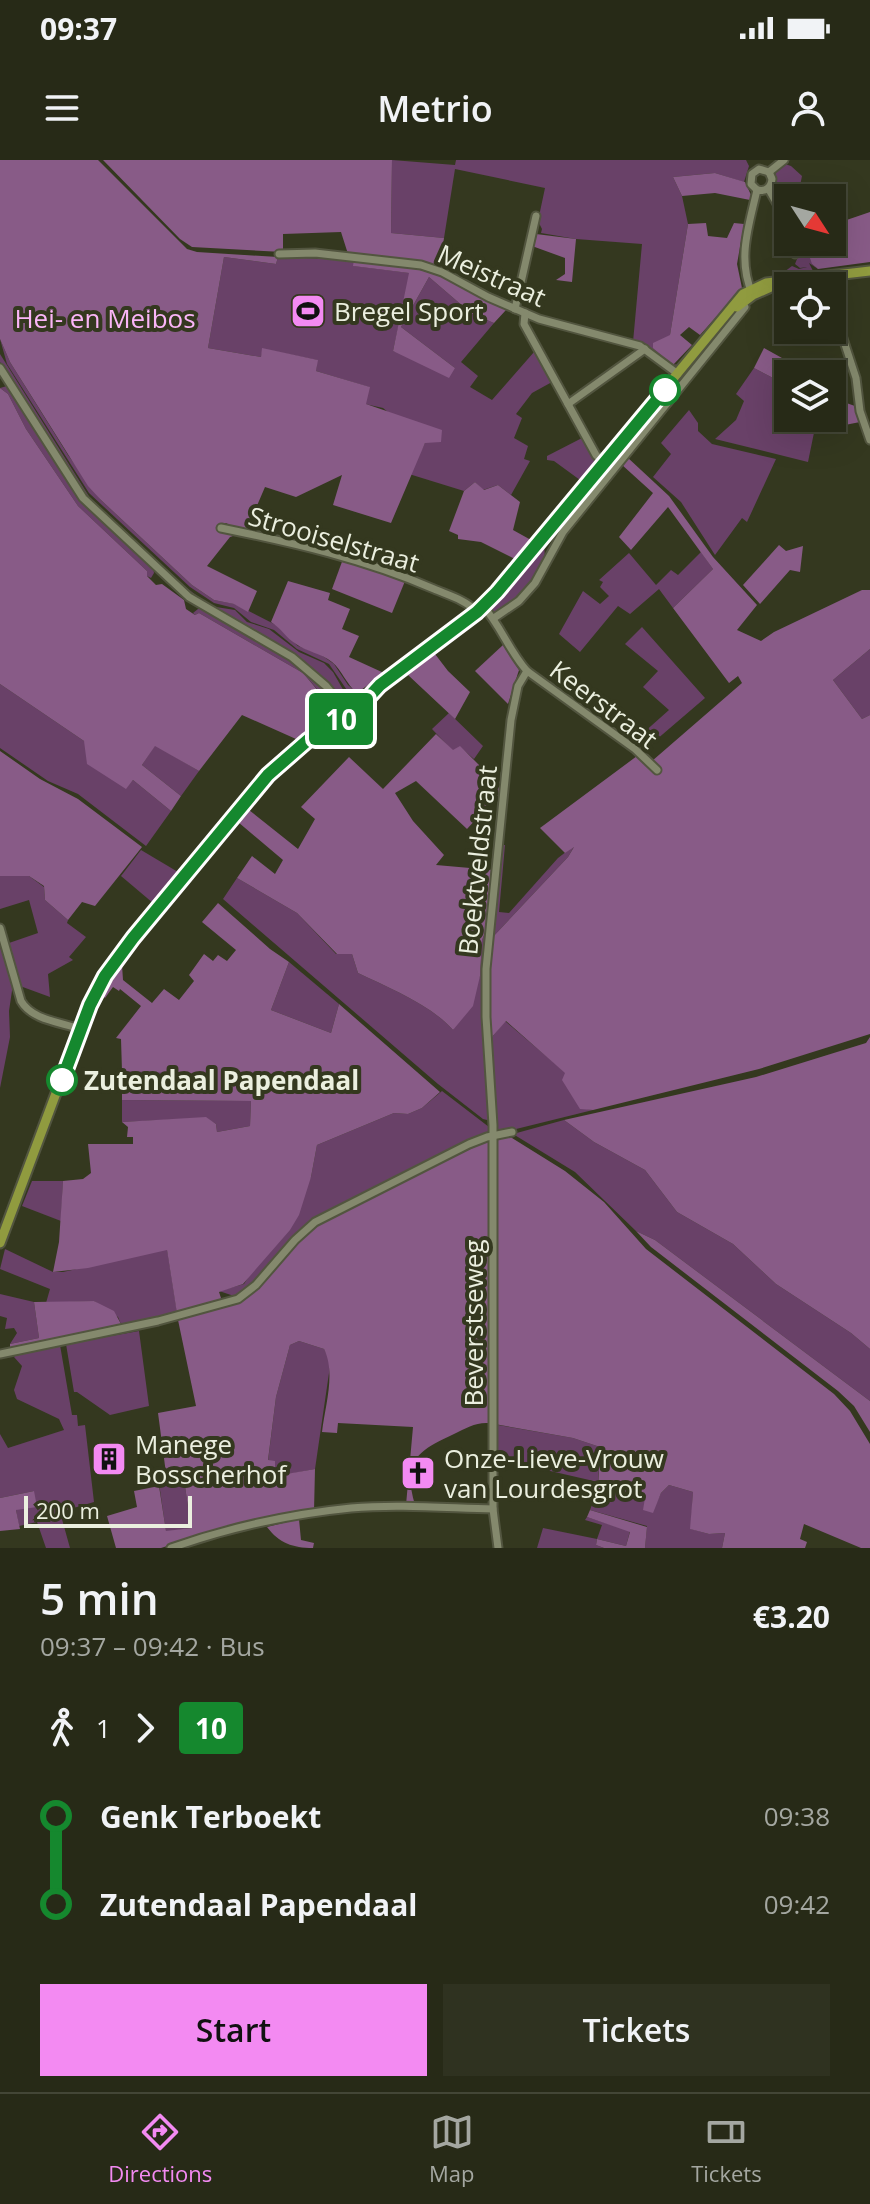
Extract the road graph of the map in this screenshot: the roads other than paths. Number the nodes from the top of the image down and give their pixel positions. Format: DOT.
graph roads {
  1 [pos="752,160"];
  2 [pos="784,160"];
  3 [pos="757,170"];
  4 [pos="769,172"];
  5 [pos="768,188"];
  6 [pos="757,190"];
  7 [pos="774,198"];
  8 [pos="536,216"];
  9 [pos="279,254"];
  10 [pos="870,271"];
  11 [pos="846,276"];
  12 [pos="774,282"];
  13 [pos="752,292"];
  14 [pos="741,300"];
  15 [pos="515,309"];
  16 [pos="525,313"];
  17 [pos="845,344"];
  18 [pos="645,349"];
  19 [pos="0,368"];
  20 [pos="678,374"];
  21 [pos="4,383"];
  22 [pos="568,404"];
  23 [pos="868,428"];
  24 [pos="870,440"];
  25 [pos="604,463"];
  26 [pos="221,528"];
  27 [pos="160,571"];
  28 [pos="153,579"];
  29 [pos="197,602"];
  30 [pos="480,609"];
  31 [pos="191,612"];
  32 [pos="494,618"];
  33 [pos="527,671"];
  34 [pos="347,711"];
  35 [pos="657,770"];
  36 [pos="0,928"];
  37 [pos="77,1028"];
  38 [pos="512,1132"];
  39 [pos="493,1136"];
  40 [pos="0,1243"];
  41 [pos="0,1354"];
  42 [pos="493,1509"];
  43 [pos="171,1548"];
  44 [pos="498,1548"];
  1 -- 3 [label="street"];
  2 -- 4 [label="street"];
  3 -- 4 [label="street"];
  3 -- 6 [label="street"];
  4 -- 5 [label="street"];
  5 -- 6 [label="street"];
  5 -- 7 [label="street"];
  6 -- 13 [label="street"];
  8 -- 15 [label="street"];
  9 -- 15 [label="street, Meistraat"];
  10 -- 11 [label="main road"];
  12 -- 13 [label="main road"];
  13 -- 14 [label="main road"];
  14 -- 20 [label="main road"];
  14 -- 32 [label="street"];
  15 -- 16 [label="street, Meistraat"];
  16 -- 18 [label="street, Meistraat"];
  16 -- 22 [label="street"];
  17 -- 23 [label="street"];
  18 -- 20 [label="street, Meistraat"];
  18 -- 22 [label="street"];
  19 -- 21 [label="street"];
  20 -- 25 [label="main road"];
  21 -- 27 [label="street"];
  22 -- 25 [label="street"];
  23 -- 24 [label="street"];
  25 -- 30 [label="main road"];
  26 -- 30 [label="street, Strooiselstraat"];
  27 -- 28 [label="street"];
  27 -- 29 [label="street"];
  29 -- 31 [label="street"];
  29 -- 34 [label="street"];
  30 -- 32 [label="street"];
  30 -- 34 [label="main road"];
  32 -- 33 [label="street"];
  33 -- 35 [label="street, Keerstraat"];
  33 -- 39 [label="street, Boektveldstraat"];
  34 -- 37 [label="main road"];
  36 -- 37 [label="street"];
  37 -- 40 [label="main road"];
  38 -- 39 [label="street"];
  39 -- 41 [label="street"];
  39 -- 42 [label="street, Beverstseweg"];
  42 -- 43 [label="street"];
  42 -- 44 [label="street, Beverstseweg"];
}
